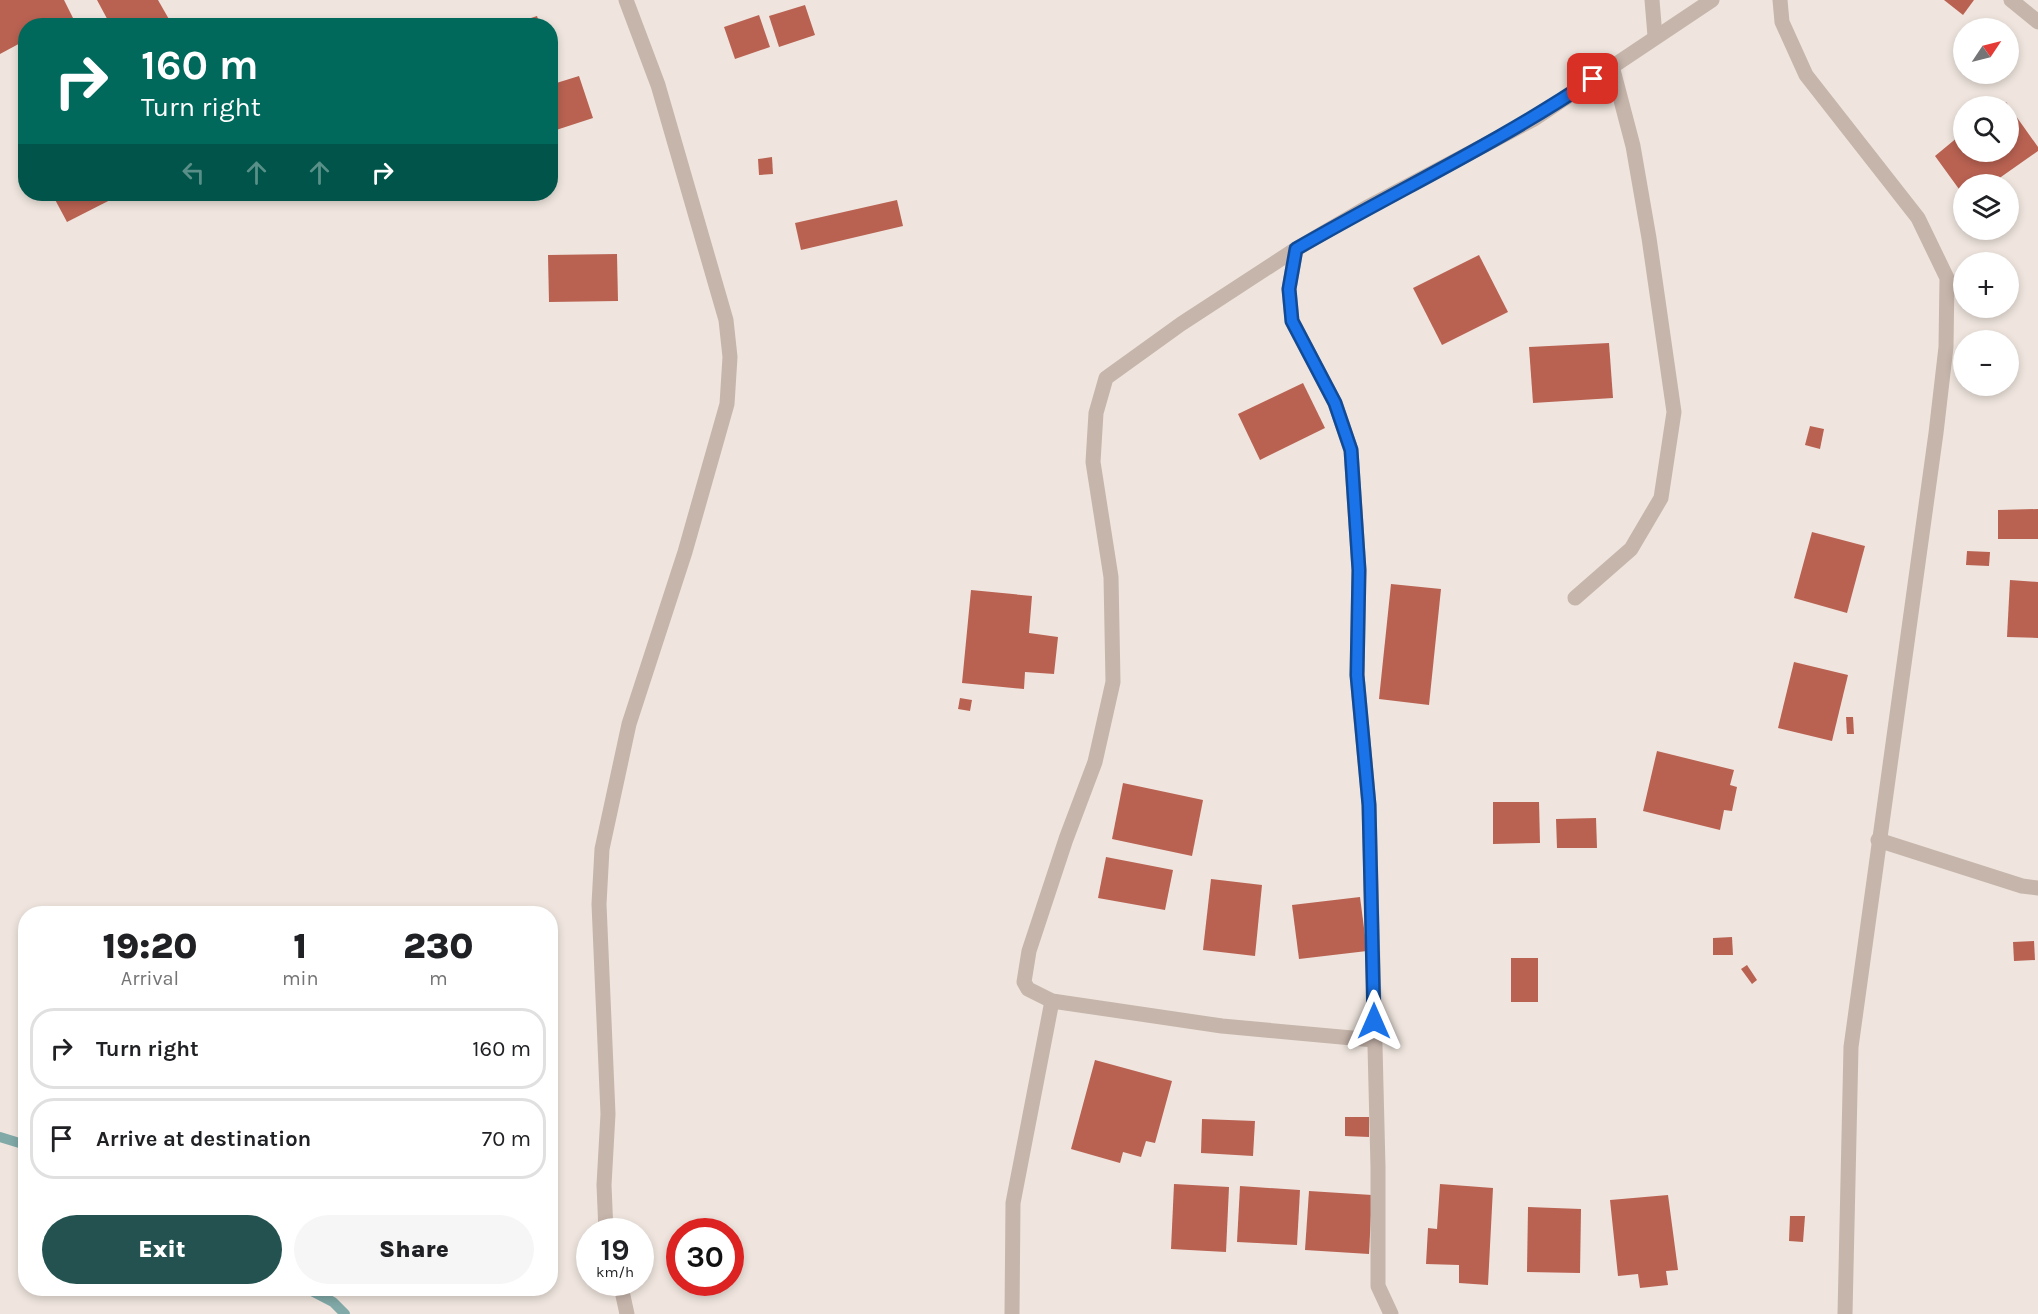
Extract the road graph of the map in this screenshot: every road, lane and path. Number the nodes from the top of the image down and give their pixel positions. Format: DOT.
graph roads {
  1 [pos="626,0"];
  2 [pos="1652,0"];
  3 [pos="1712,0"];
  4 [pos="1780,0"];
  5 [pos="2011,0"];
  6 [pos="2038,22"];
  7 [pos="1655,36"];
  8 [pos="1612,66"];
  9 [pos="1296,249"];
  10 [pos="1575,598"];
  11 [pos="1878,840"];
  12 [pos="2038,888"];
  13 [pos="1052,1001"];
  14 [pos="1374,1040"];
  15 [pos="605,1218"];
  16 [pos="623,1296"];
  17 [pos="627,1314"];
  18 [pos="1012,1314"];
  19 [pos="1391,1314"];
  20 [pos="1845,1314"];
  1 -- 15 [label="street"];
  2 -- 7 [label="street"];
  3 -- 7 [label="street"];
  4 -- 11 [label="street"];
  5 -- 6 [label="street"];
  7 -- 8 [label="street"];
  8 -- 9 [label="street"];
  8 -- 10 [label="street"];
  9 -- 13 [label="street"];
  9 -- 14 [label="street"];
  11 -- 12 [label="street"];
  11 -- 20 [label="street"];
  13 -- 14 [label="street"];
  13 -- 18 [label="street"];
  14 -- 19 [label="street"];
  16 -- 17 [label="street"];
}
